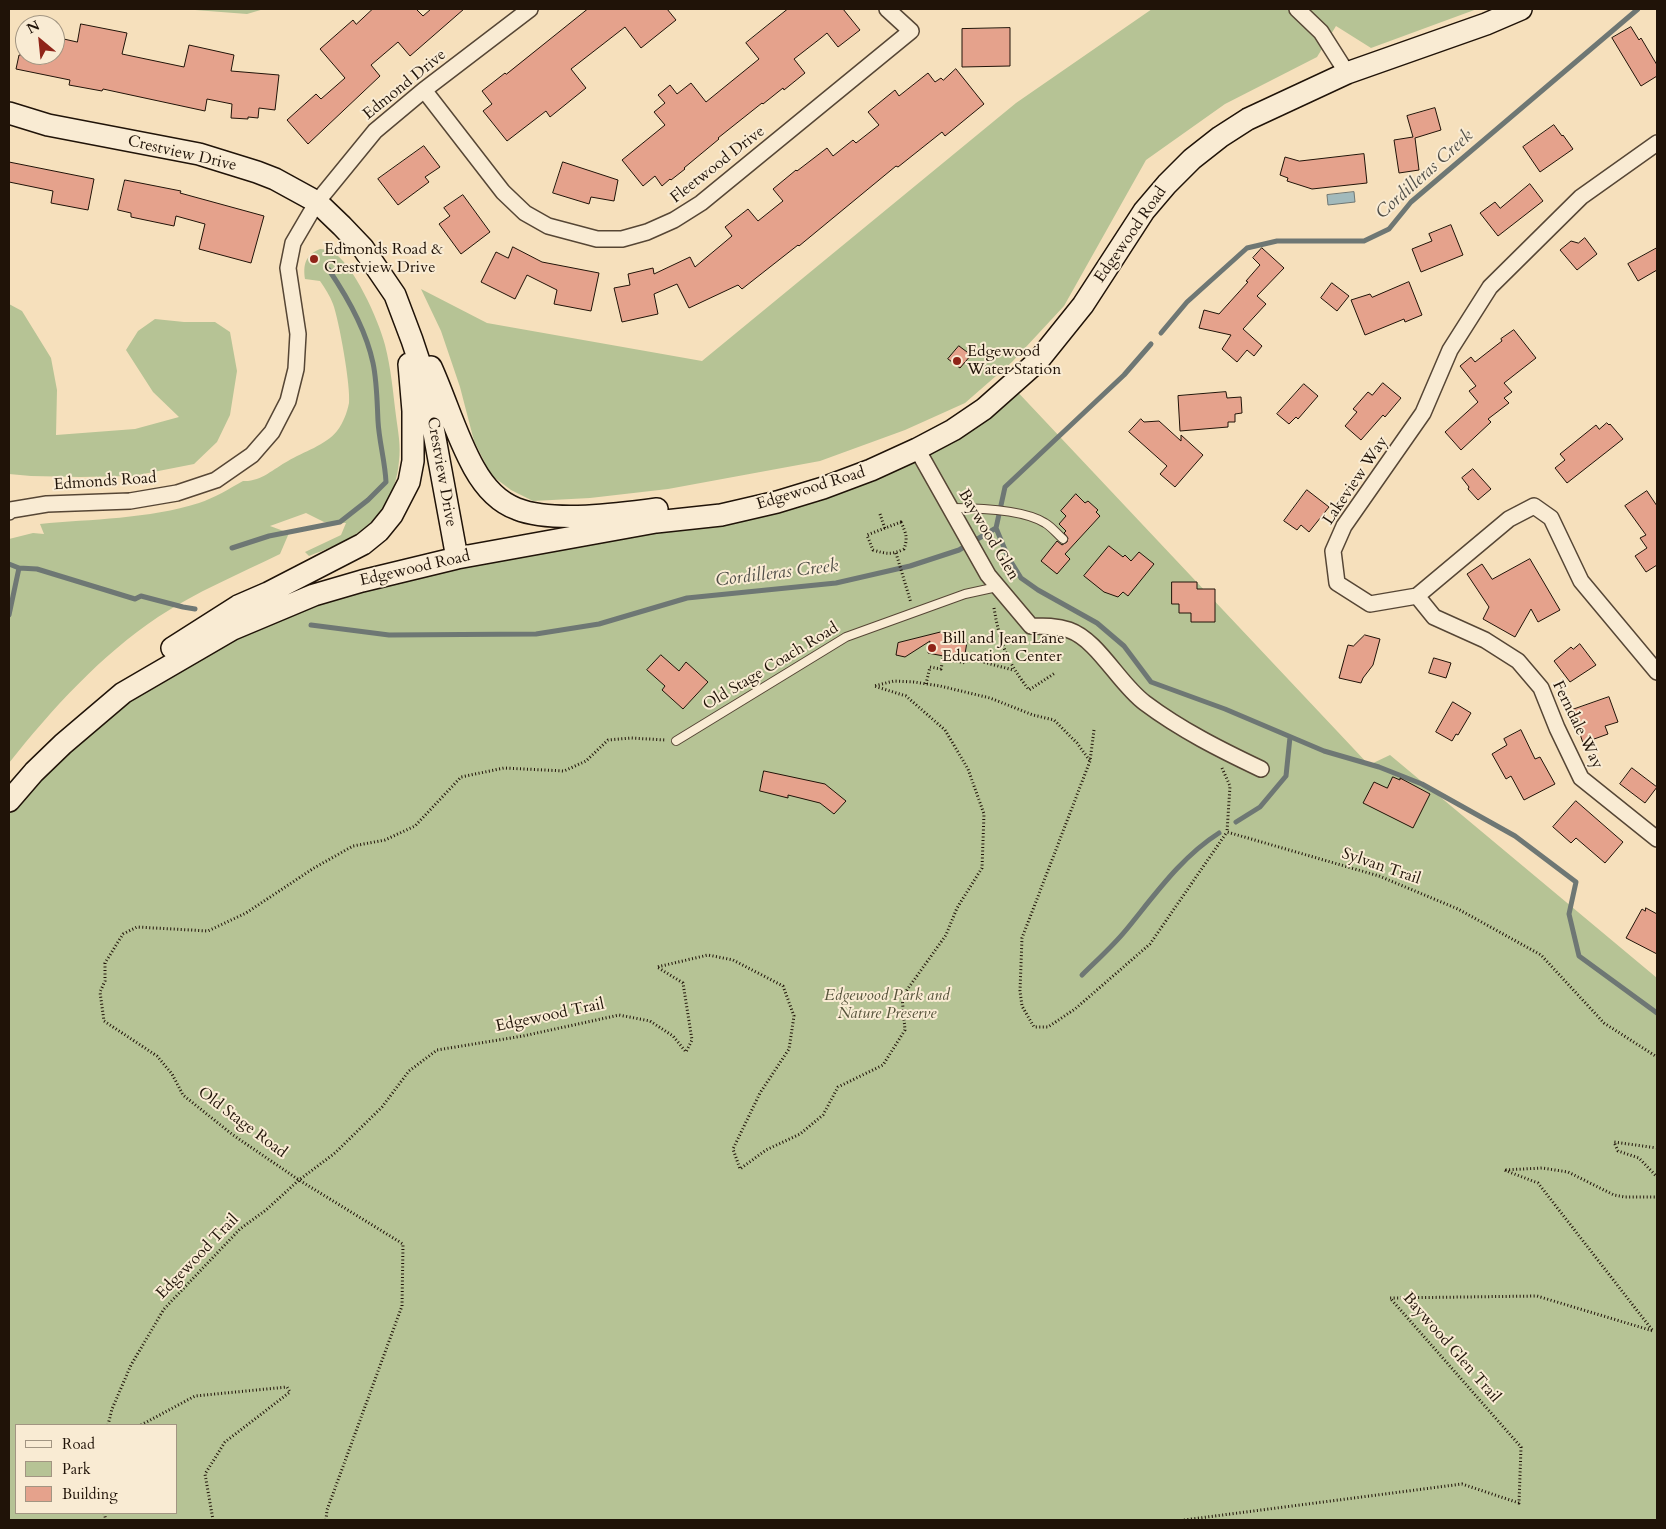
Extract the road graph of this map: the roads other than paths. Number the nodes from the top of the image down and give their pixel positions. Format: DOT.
graph roads {
  1 [pos="530,9"];
  2 [pos="887,9"];
  3 [pos="1297,9"];
  4 [pos="1521,9"];
  5 [pos="1347,73"];
  6 [pos="424,90"];
  7 [pos="9,113"];
  8 [pos="1657,143"];
  9 [pos="317,202"];
  10 [pos="396,295"];
  11 [pos="917,449"];
  12 [pos="823,488"];
  13 [pos="9,511"];
  14 [pos="954,512"];
  15 [pos="1063,539"];
  16 [pos="457,558"];
  17 [pos="992,583"];
  18 [pos="1417,596"];
  19 [pos="1657,672"];
  20 [pos="124,693"];
  21 [pos="676,741"];
  22 [pos="1261,769"];
  23 [pos="9,802"];
  24 [pos="1657,839"];
  1 -- 6 [label="street, Edmond Drive"];
  2 -- 6 [label="street, Fleetwood Drive"];
  3 -- 5 [label="street"];
  4 -- 5 [label="main road, Edgewood Road"];
  5 -- 11 [label="main road, Edgewood Road"];
  6 -- 9 [label="street, Edmond Drive"];
  7 -- 9 [label="main road, Crestview Drive"];
  8 -- 18 [label="street, Lakeview Way"];
  9 -- 10 [label="main road, Crestview Drive"];
  9 -- 13 [label="street, Edmonds Road"];
  10 -- 12 [label="main road"];
  10 -- 16 [label="main road, Crestview Drive"];
  10 -- 20 [label="main road"];
  11 -- 12 [label="main road, Edgewood Road"];
  11 -- 14 [label="street, Baywood Glen"];
  12 -- 16 [label="main road, Edgewood Road"];
  14 -- 15 [label="lane"];
  14 -- 17 [label="street, Baywood Glen"];
  16 -- 20 [label="main road, Edgewood Road"];
  17 -- 21 [label="lane, Old Stage Coach Road"];
  17 -- 22 [label="street, Baywood Glen"];
  18 -- 19 [label="street, Lakeview Way"];
  18 -- 24 [label="street, Ferndale Way"];
  20 -- 23 [label="main road, Edgewood Road"];
}
